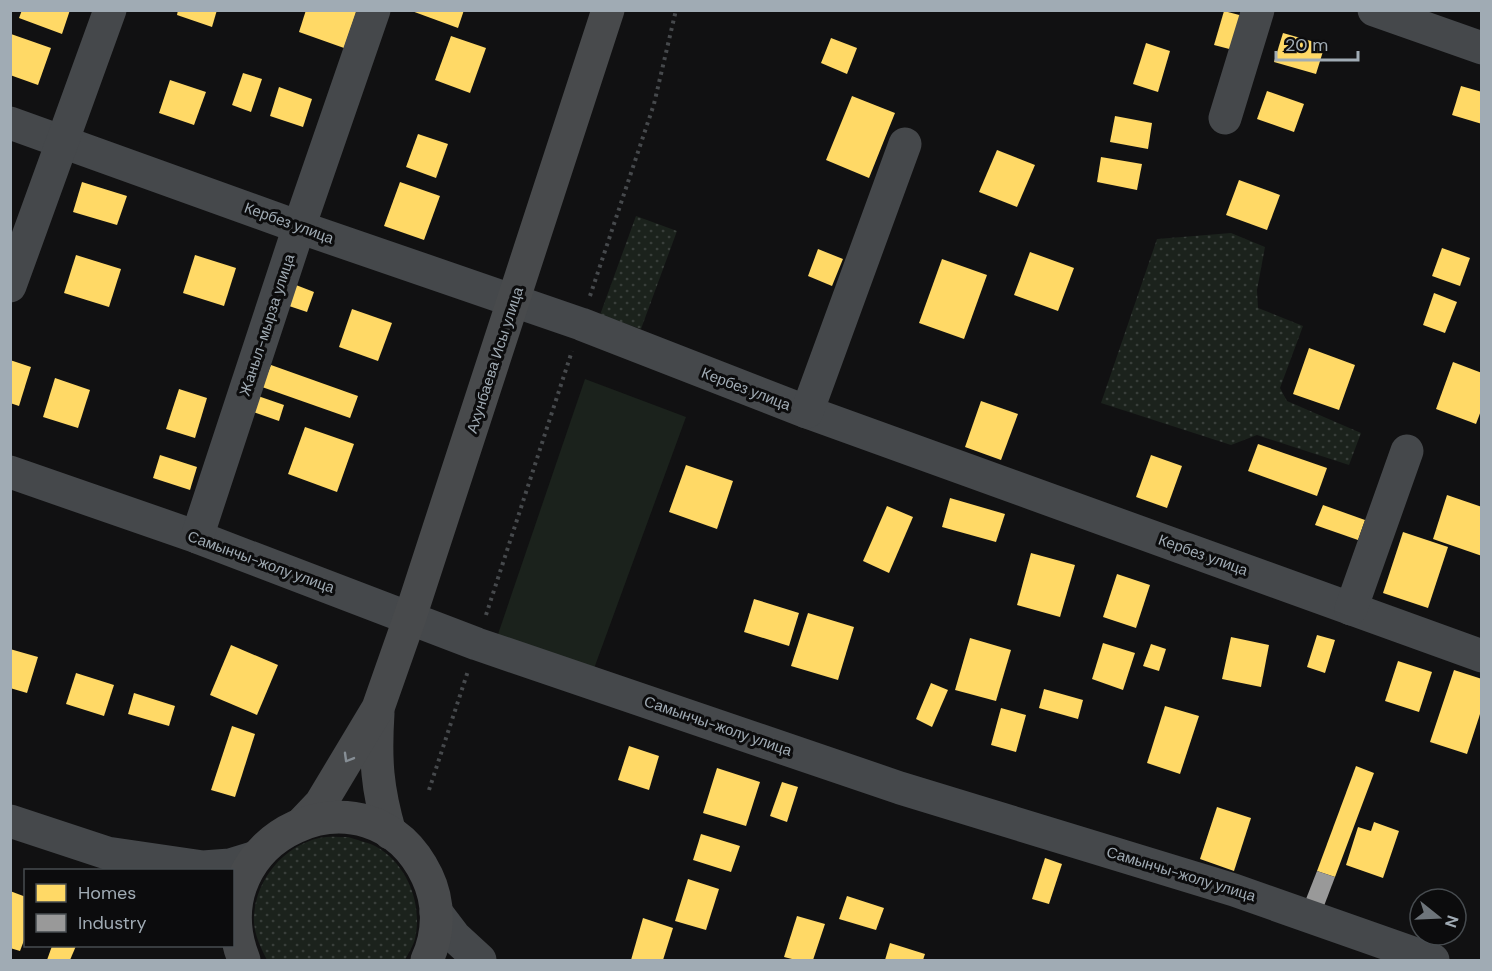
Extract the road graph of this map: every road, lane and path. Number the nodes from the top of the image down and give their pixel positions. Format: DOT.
graph roads {
  1 [pos="110,10"];
  2 [pos="374,10"];
  3 [pos="608,10"];
  4 [pos="676,10"];
  5 [pos="1258,10"];
  6 [pos="1374,10"];
  7 [pos="1482,48"];
  8 [pos="1225,118"];
  9 [pos="10,123"];
  10 [pos="63,141"];
  11 [pos="905,144"];
  12 [pos="299,227"];
  13 [pos="10,286"];
  14 [pos="514,302"];
  15 [pos="581,324"];
  16 [pos="807,412"];
  17 [pos="1407,451"];
  18 [pos="10,472"];
  19 [pos="197,537"];
  20 [pos="1351,609"];
  21 [pos="410,618"];
  22 [pos="477,644"];
  23 [pos="1482,656"];
  24 [pos="378,708"];
  25 [pos="429,790"];
  26 [pos="10,821"];
  27 [pos="302,823"];
  28 [pos="390,833"];
  29 [pos="107,853"];
  30 [pos="256,857"];
  31 [pos="133,869"];
  32 [pos="436,912"];
  33 [pos="238,944"];
  34 [pos="427,960"];
  35 [pos="480,960"];
  36 [pos="1433,960"];
  1 -- 10 [label="street"];
  2 -- 12 [label="street, Жаныл-мырза улица"];
  3 -- 14 [label="main road, Ахунбаева Исы улица"];
  4 -- 15 [label="path"];
  5 -- 8 [label="street"];
  6 -- 7 [label="street"];
  9 -- 10 [label="street, Кербез улица"];
  10 -- 12 [label="street, Кербез улица"];
  10 -- 13 [label="street"];
  11 -- 16 [label="street"];
  12 -- 14 [label="street, Кербез улица"];
  12 -- 19 [label="street, Жаныл-мырза улица"];
  14 -- 15 [label="street, Кербез улица"];
  14 -- 21 [label="main road, Ахунбаева Исы улица"];
  15 -- 16 [label="street, Кербез улица"];
  15 -- 22 [label="path"];
  16 -- 20 [label="street, Кербез улица"];
  17 -- 20 [label="street"];
  18 -- 19 [label="street, Самынчы-жолу улица"];
  19 -- 21 [label="street, Самынчы-жолу улица"];
  20 -- 23 [label="street, Кербез улица"];
  21 -- 22 [label="street, Самынчы-жолу улица"];
  21 -- 24 [label="main road, Ахунбаева Исы улица"];
  22 -- 25 [label="path"];
  22 -- 36 [label="street, Самынчы-жолу улица"];
  24 -- 27 [label="main road, Ахунбаева Исы улица, one-way"];
  24 -- 28 [label="main road, Ахунбаева Исы улица"];
  26 -- 29 [label="street"];
  27 -- 28 [label="main road"];
  27 -- 30 [label="main road"];
  28 -- 32 [label="main road"];
  29 -- 30 [label="street"];
  29 -- 31 [label="street"];
  30 -- 33 [label="main road"];
  32 -- 34 [label="main road"];
  32 -- 35 [label="street"];
}
